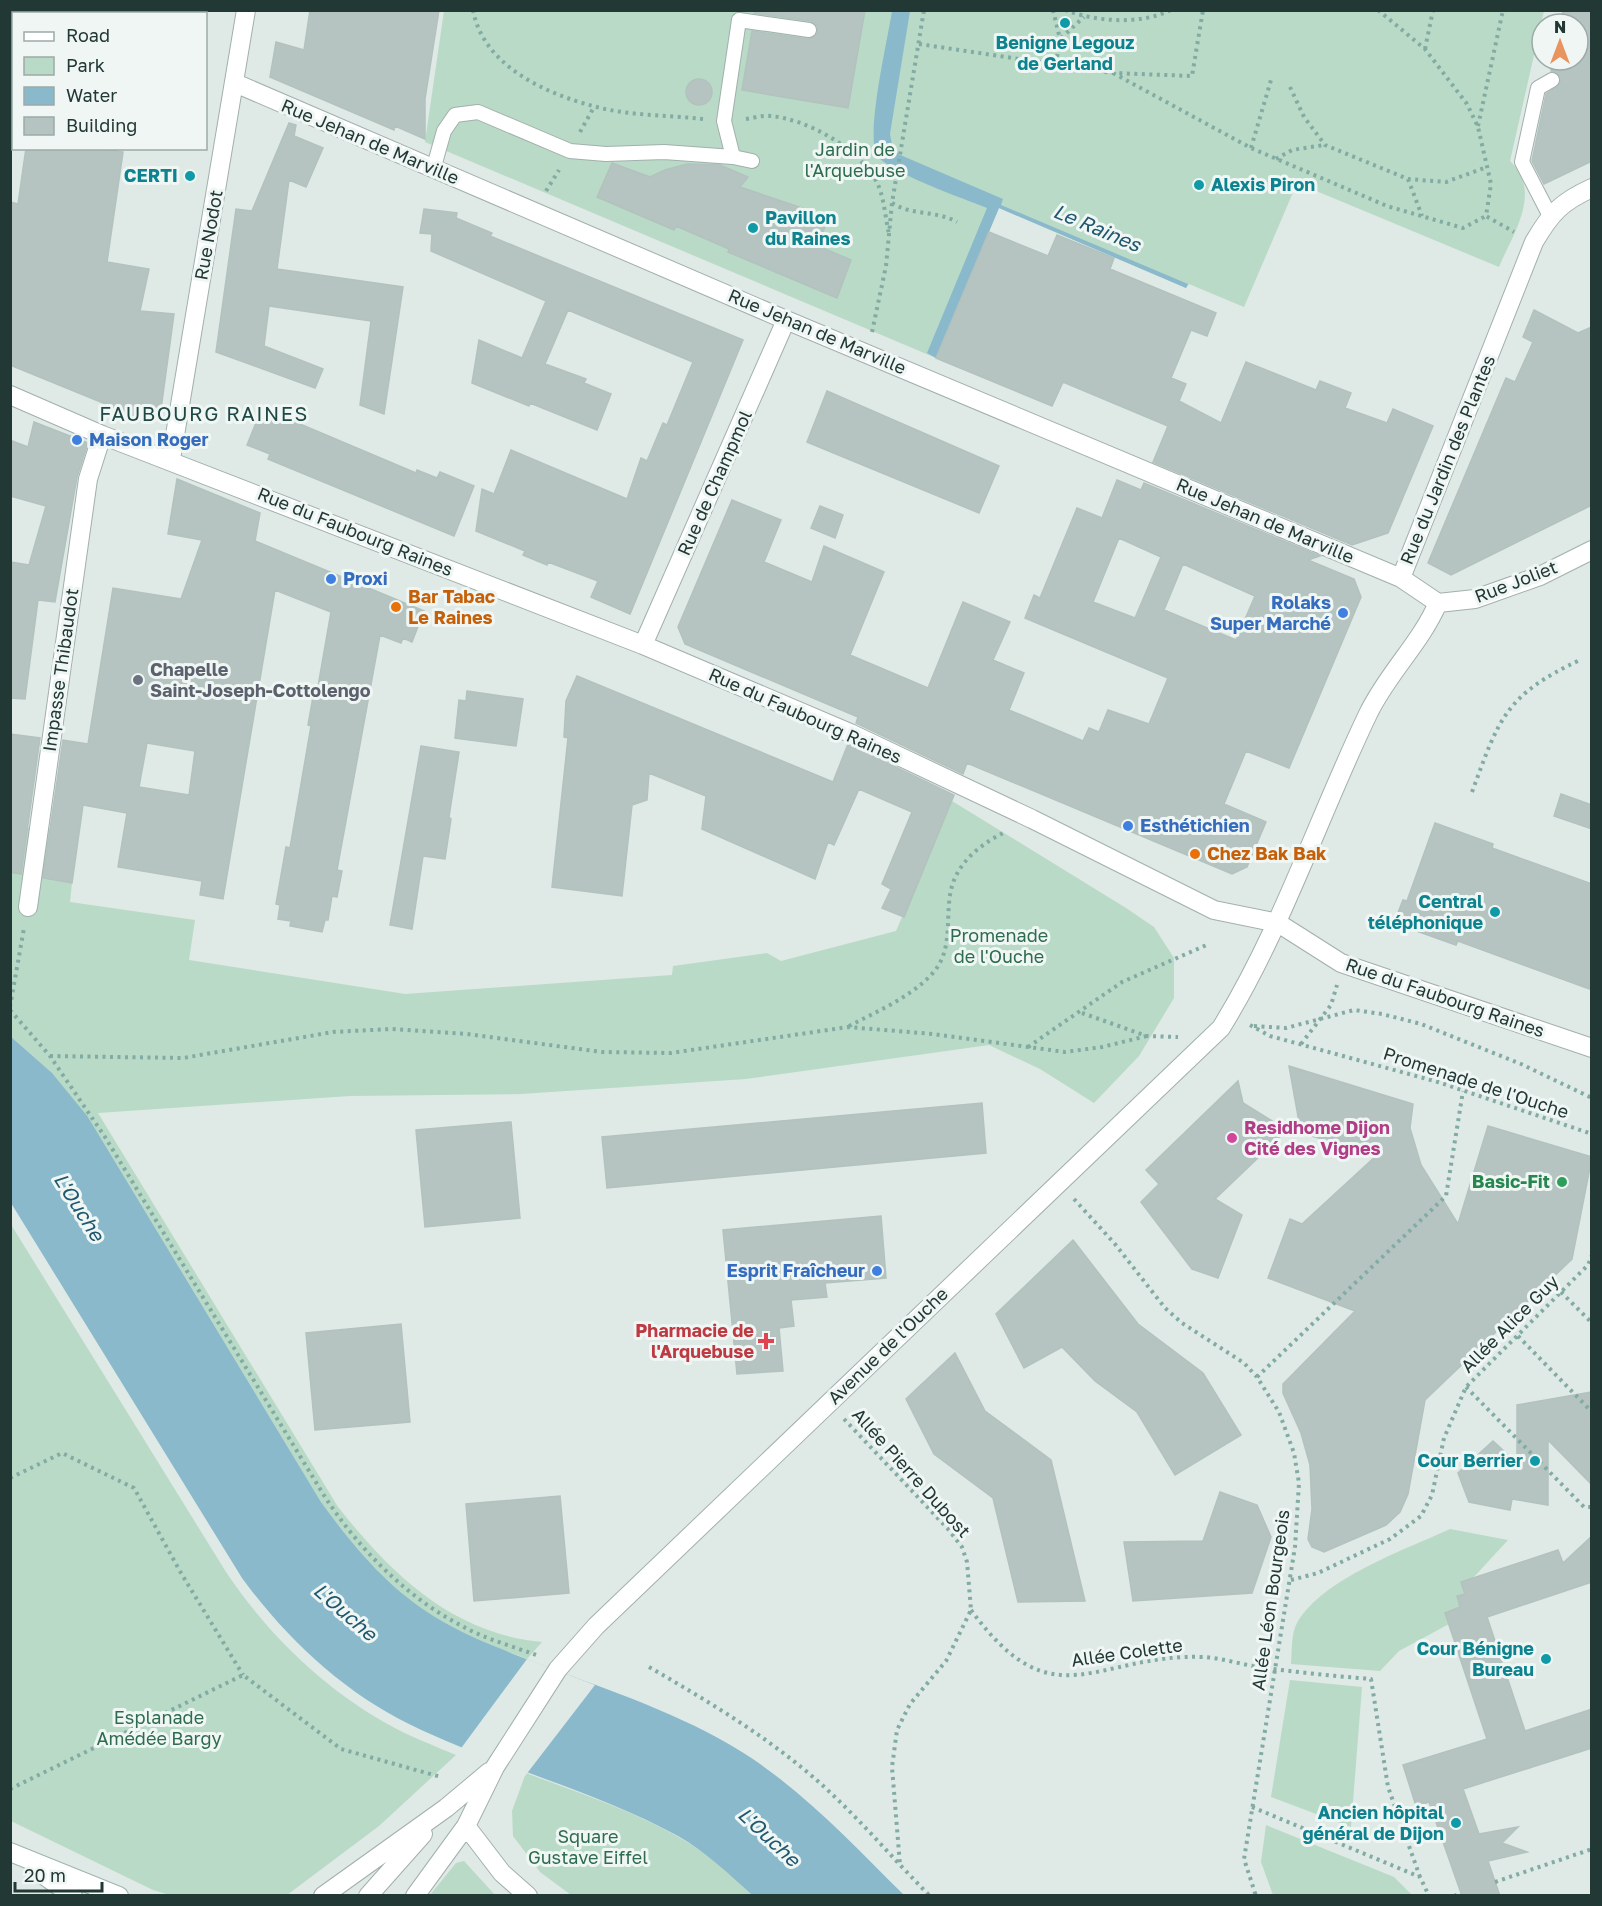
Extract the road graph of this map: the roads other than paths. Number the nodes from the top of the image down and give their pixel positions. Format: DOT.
graph roads {
  1 [pos="246,10"];
  2 [pos="809,30"];
  3 [pos="1552,80"];
  4 [pos="235,83"];
  5 [pos="733,157"];
  6 [pos="752,161"];
  7 [pos="433,170"];
  8 [pos="1592,188"];
  9 [pos="1550,216"];
  10 [pos="786,320"];
  11 [pos="10,395"];
  12 [pos="102,435"];
  13 [pos="171,459"];
  14 [pos="1592,550"];
  15 [pos="1401,578"];
  16 [pos="1438,603"];
  17 [pos="643,645"];
  18 [pos="28,907"];
  19 [pos="1278,923"];
  20 [pos="1592,1048"];
  21 [pos="495,1767"];
  22 [pos="446,1808"];
  23 [pos="466,1826"];
  24 [pos="12,1853"];
  25 [pos="74,1895"];
  26 [pos="118,1896"];
  27 [pos="323,1896"];
  28 [pos="368,1896"];
  29 [pos="415,1896"];
  30 [pos="528,1896"];
  1 -- 4 [label="street, Rue Nodot"];
  2 -- 5 [label="lane"];
  3 -- 9 [label="lane"];
  4 -- 7 [label="street, Rue Jehan de Marville"];
  4 -- 13 [label="street, Rue Nodot"];
  5 -- 6 [label="lane"];
  5 -- 7 [label="lane"];
  7 -- 10 [label="street, Rue Jehan de Marville"];
  8 -- 9 [label="street, Rue du Jardin des Plantes"];
  9 -- 15 [label="street, Rue du Jardin des Plantes"];
  10 -- 15 [label="street, Rue Jehan de Marville"];
  10 -- 17 [label="street, Rue de Champmol"];
  11 -- 12 [label="street, Rue du Faubourg Raines"];
  12 -- 13 [label="street, Rue du Faubourg Raines"];
  12 -- 18 [label="street, Impasse Thibaudot"];
  13 -- 17 [label="street, Rue du Faubourg Raines"];
  14 -- 16 [label="street, Rue Joliet"];
  15 -- 16 [label="street, Rue du Jardin des Plantes"];
  16 -- 19 [label="street"];
  17 -- 19 [label="street, Rue du Faubourg Raines"];
  19 -- 20 [label="street, Rue du Faubourg Raines"];
  19 -- 21 [label="street, Avenue de l'Ouche"];
  21 -- 22 [label="street, Avenue de l'Ouche"];
  21 -- 23 [label="street, Avenue de l'Ouche"];
  22 -- 27 [label="street, Avenue de l'Ouche"];
  22 -- 28 [label="street, Avenue de l'Ouche"];
  23 -- 29 [label="street, Avenue de l'Ouche"];
  23 -- 30 [label="street"];
  24 -- 25 [label="street"];
  24 -- 26 [label="street"];
}
